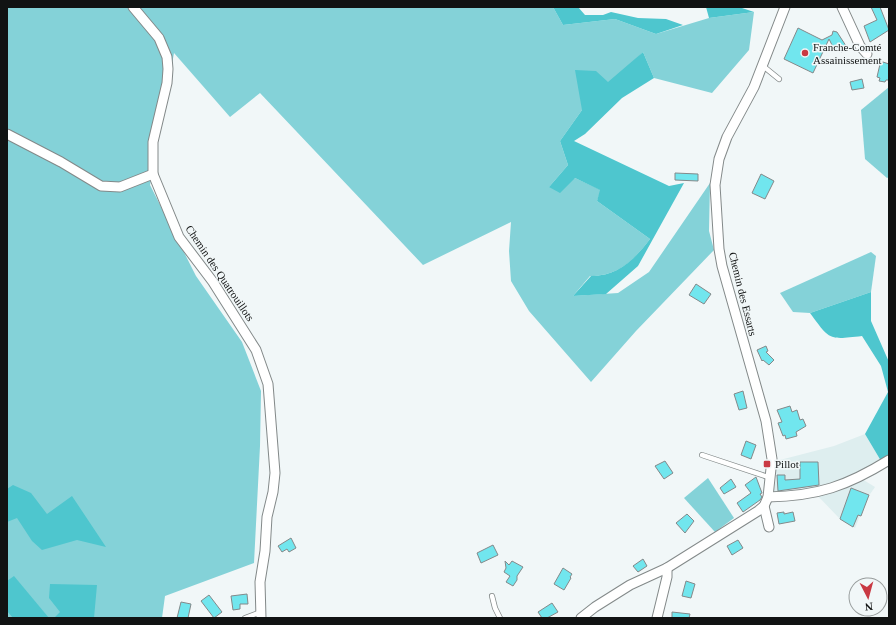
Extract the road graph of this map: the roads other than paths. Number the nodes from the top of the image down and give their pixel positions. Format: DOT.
graph roads {
  1 [pos="133,7"];
  2 [pos="785,7"];
  3 [pos="842,7"];
  4 [pos="866,54"];
  5 [pos="763,66"];
  6 [pos="779,79"];
  7 [pos="7,134"];
  8 [pos="153,174"];
  9 [pos="702,456"];
  10 [pos="889,460"];
  11 [pos="771,478"];
  12 [pos="768,497"];
  13 [pos="764,506"];
  14 [pos="769,527"];
  15 [pos="667,568"];
  16 [pos="492,596"];
  17 [pos="261,615"];
  18 [pos="245,618"];
  19 [pos="500,618"];
  20 [pos="582,618"];
  21 [pos="657,618"];
  1 -- 8 [label="street, Chemin des Quatrouillots"];
  2 -- 5 [label="street, Chemin des Essarts"];
  3 -- 4 [label="street"];
  5 -- 6 [label="lane"];
  5 -- 11 [label="street, Chemin des Essarts"];
  7 -- 8 [label="street"];
  8 -- 17 [label="street, Chemin des Quatrouillots"];
  9 -- 11 [label="lane"];
  10 -- 12 [label="street"];
  11 -- 12 [label="street, Chemin des Essarts"];
  12 -- 13 [label="street, Chemin des Essarts"];
  13 -- 14 [label="street"];
  13 -- 15 [label="street"];
  15 -- 20 [label="street"];
  15 -- 21 [label="street"];
  16 -- 19 [label="lane"];
  17 -- 18 [label="lane, Chemin des Quatrouillots"];
}
